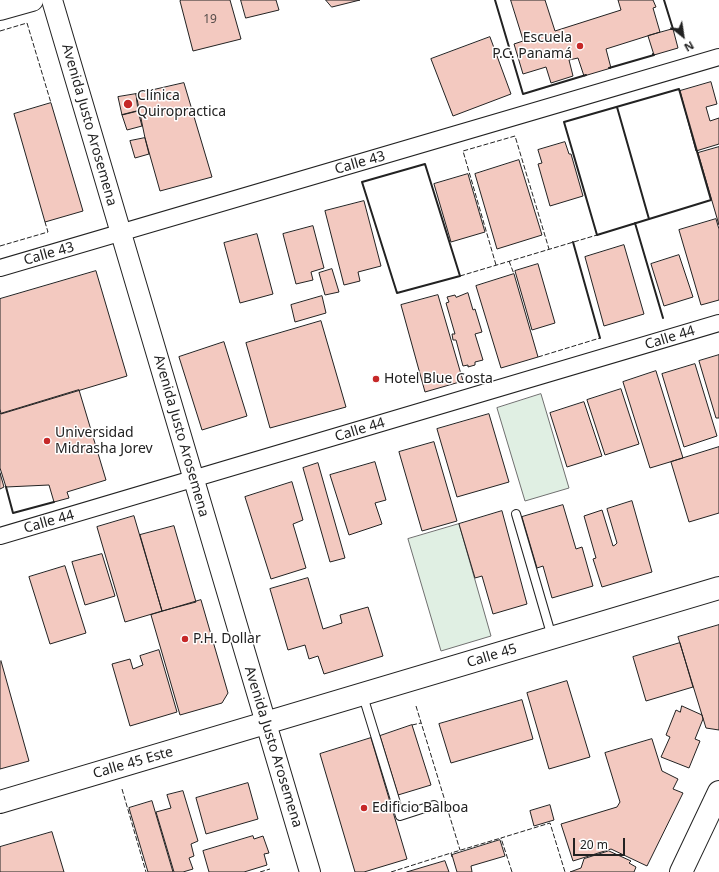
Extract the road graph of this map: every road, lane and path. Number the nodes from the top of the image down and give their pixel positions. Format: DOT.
graph roads {
  1 [pos="32,0"];
  2 [pos="52,0"];
  3 [pos="0,9"];
  4 [pos="719,57"];
  5 [pos="121,233"];
  6 [pos="0,268"];
  7 [pos="719,323"];
  8 [pos="193,480"];
  9 [pos="516,514"];
  10 [pos="0,536"];
  11 [pos="719,588"];
  12 [pos="552,638"];
  13 [pos="363,695"];
  14 [pos="266,724"];
  15 [pos="719,792"];
  16 [pos="0,802"];
  17 [pos="434,805"];
  18 [pos="310,872"];
  19 [pos="681,872"];
  1 -- 3 [label="main road"];
  2 -- 5 [label="street, Avenida Justo Arosemena"];
  4 -- 5 [label="street, Calle 43"];
  5 -- 6 [label="street, Calle 43"];
  5 -- 8 [label="street, Avenida Justo Arosemena"];
  7 -- 8 [label="street, Calle 44"];
  8 -- 10 [label="street, Calle 44"];
  8 -- 14 [label="street, Avenida Justo Arosemena"];
  9 -- 12 [label="lane"];
  11 -- 12 [label="main road, Calle 45"];
  12 -- 13 [label="main road, Calle 45"];
  13 -- 14 [label="main road, Calle 45"];
  13 -- 17 [label="lane"];
  14 -- 16 [label="main road, Calle 45 Este"];
  14 -- 18 [label="street, Avenida Justo Arosemena"];
  15 -- 19 [label="main road"];
}
